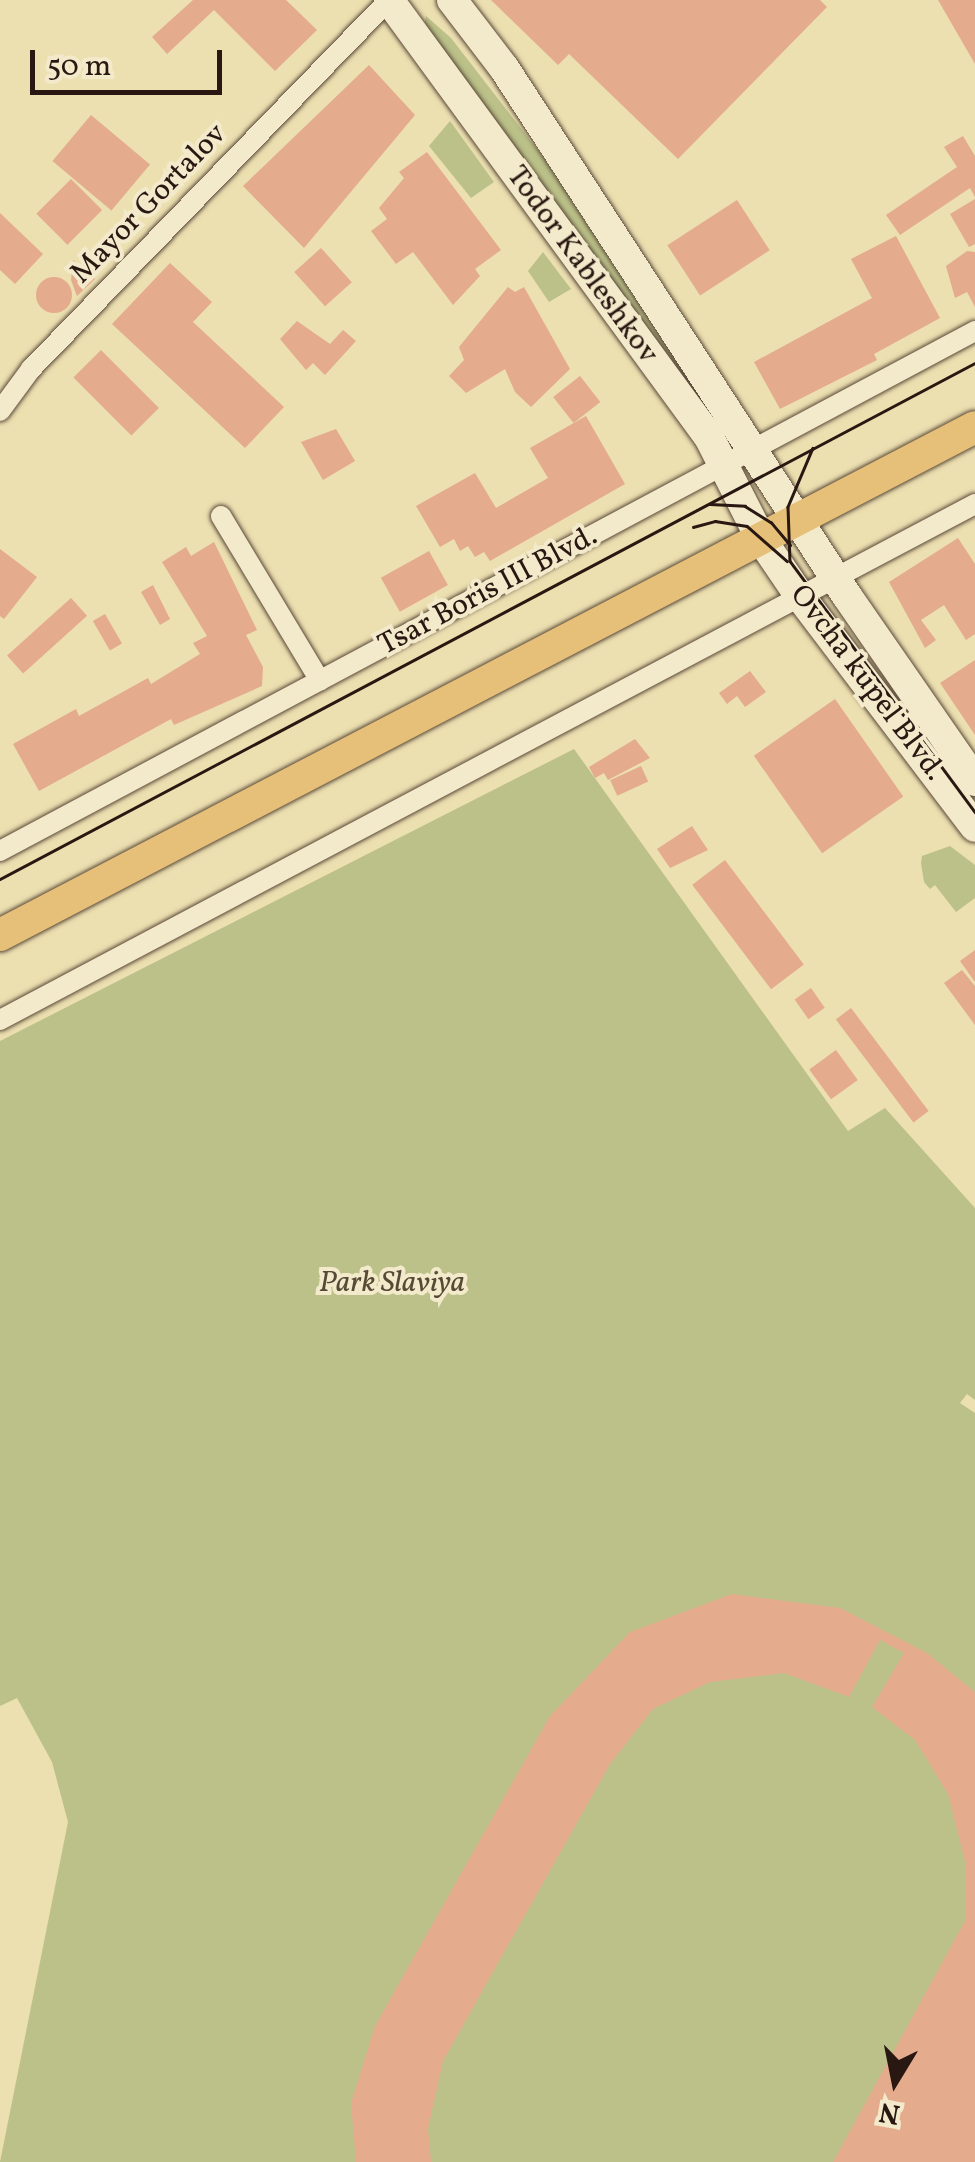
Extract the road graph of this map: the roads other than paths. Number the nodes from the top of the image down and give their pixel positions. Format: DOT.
graph roads {
  1 [pos="389,0"];
  2 [pos="452,0"];
  3 [pos="975,330"];
  4 [pos="0,411"];
  5 [pos="975,427"];
  6 [pos="752,450"];
  7 [pos="724,466"];
  8 [pos="975,504"];
  9 [pos="220,516"];
  10 [pos="797,521"];
  11 [pos="761,539"];
  12 [pos="834,577"];
  13 [pos="800,595"];
  14 [pos="320,681"];
  15 [pos="975,781"];
  16 [pos="975,827"];
  17 [pos="0,850"];
  18 [pos="0,935"];
  19 [pos="0,1020"];
  1 -- 4 [label="street, Mayor Gortalov"];
  1 -- 7 [label="main road, Todor Kableshkov"];
  2 -- 6 [label="main road, Todor Kableshkov"];
  3 -- 6 [label="street, Tsar Boris III Blvd."];
  5 -- 10 [label="main road"];
  6 -- 7 [label="street, Tsar Boris III Blvd."];
  6 -- 10 [label="main road, Todor Kableshkov"];
  7 -- 11 [label="main road, Todor Kableshkov"];
  7 -- 14 [label="street, Tsar Boris III Blvd."];
  8 -- 12 [label="street"];
  9 -- 14 [label="street"];
  10 -- 11 [label="main road"];
  10 -- 12 [label="main road, Ovcha kupel Blvd."];
  11 -- 13 [label="main road, Ovcha kupel Blvd."];
  11 -- 18 [label="main road"];
  12 -- 13 [label="street"];
  12 -- 15 [label="main road, Ovcha kupel Blvd."];
  13 -- 16 [label="main road, Ovcha kupel Blvd."];
  13 -- 19 [label="street"];
  14 -- 17 [label="street, Tsar Boris III Blvd."];
}
